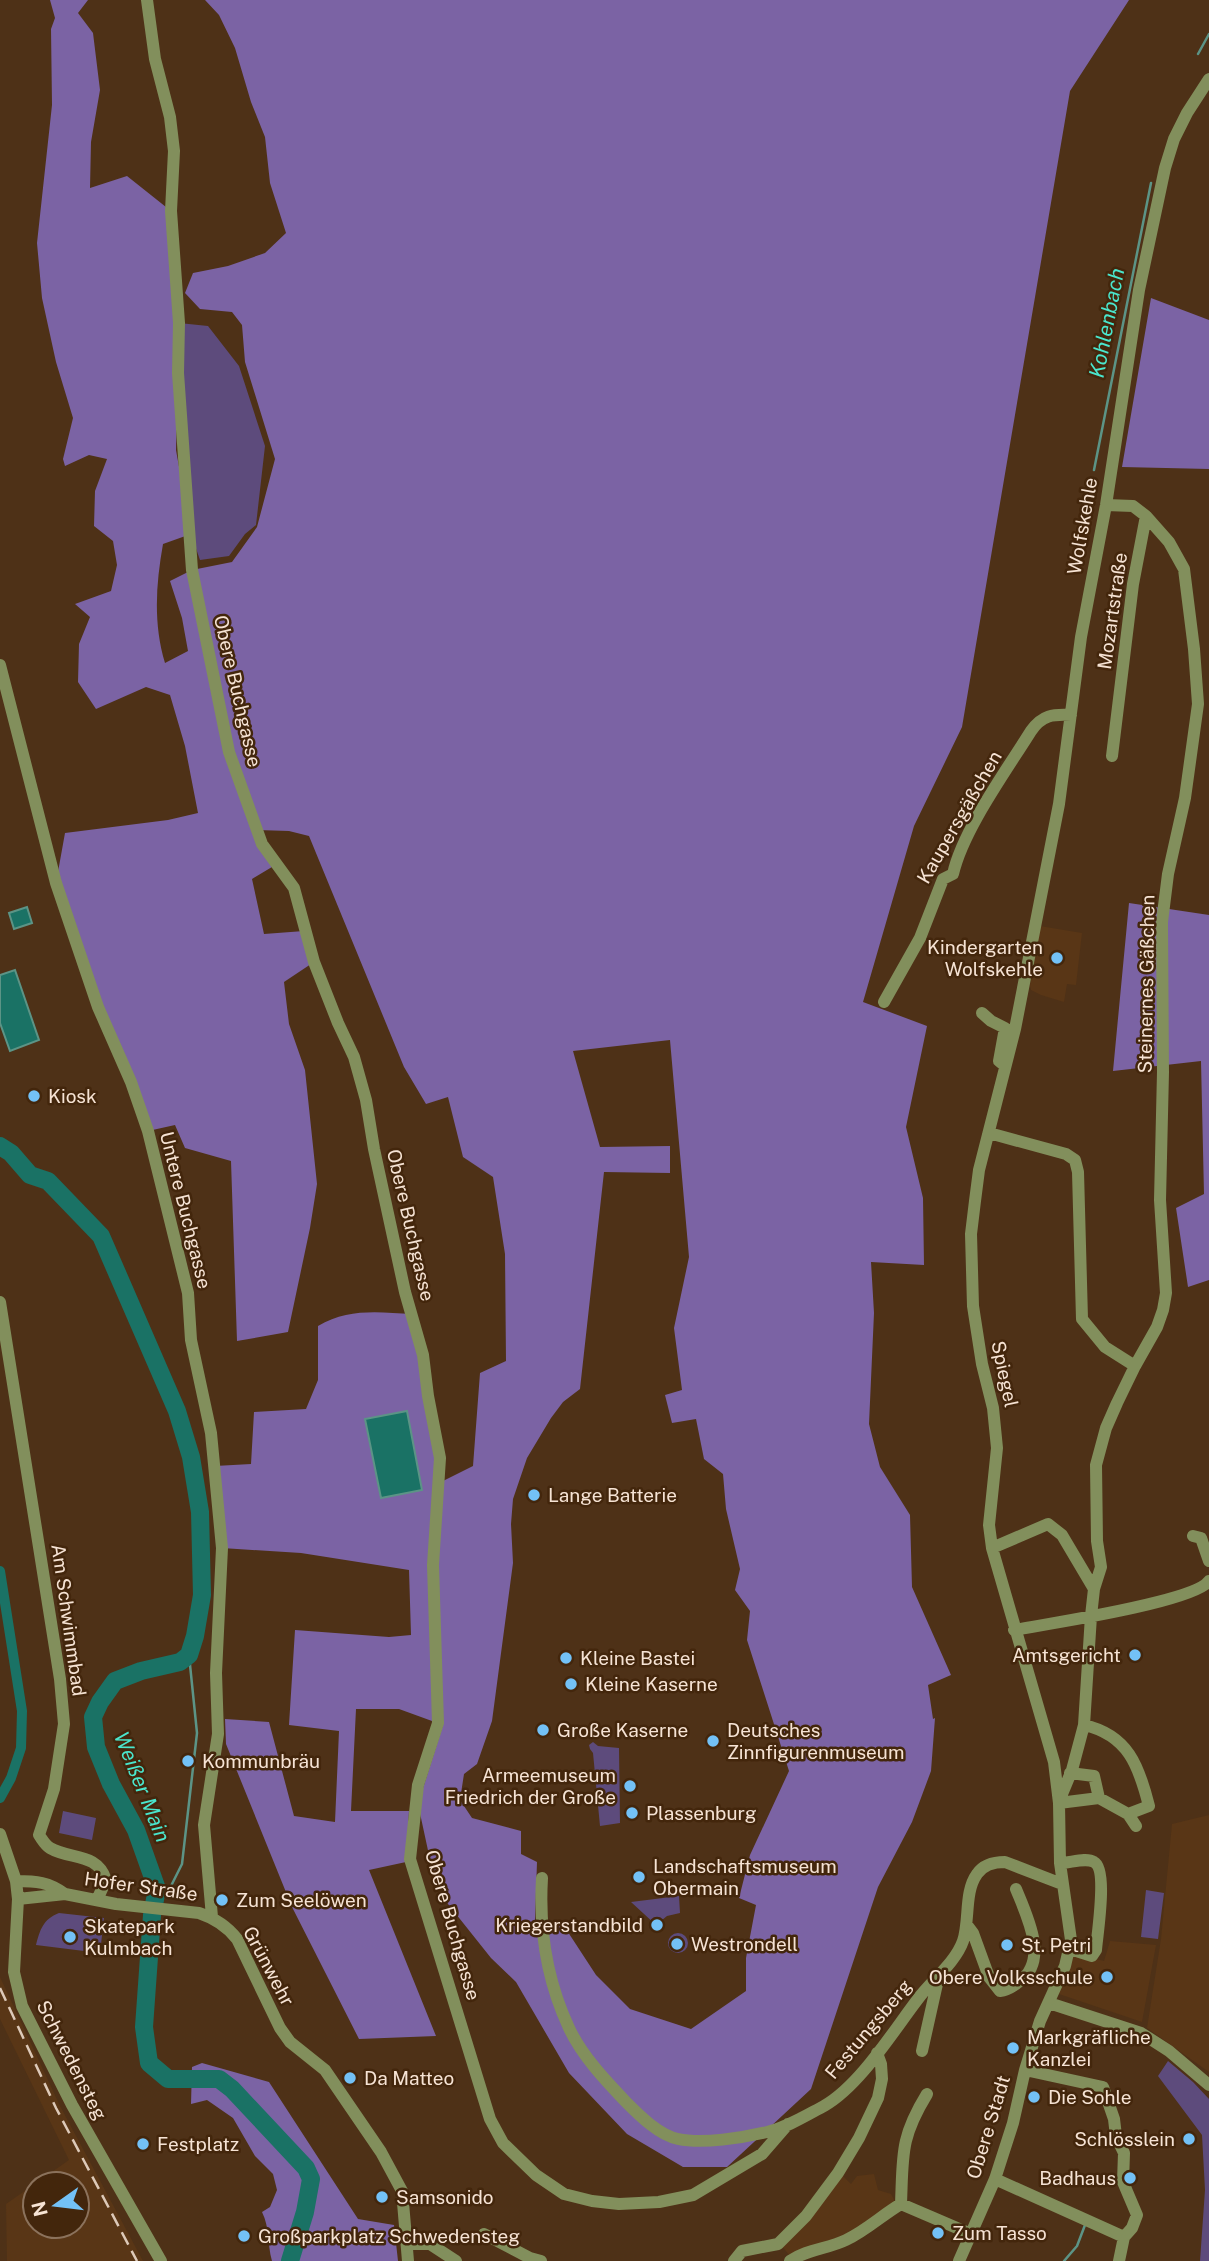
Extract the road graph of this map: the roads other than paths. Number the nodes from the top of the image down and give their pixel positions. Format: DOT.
graph roads {
  1 [pos="147,0"];
  2 [pos="1209,79"];
  3 [pos="1106,505"];
  4 [pos="1146,516"];
  5 [pos="0,665"];
  6 [pos="1072,715"];
  7 [pos="1112,756"];
  8 [pos="1023,991"];
  9 [pos="884,1002"];
  10 [pos="982,1013"];
  11 [pos="1006,1066"];
  12 [pos="989,1133"];
  13 [pos="0,1302"];
  14 [pos="1135,1366"];
  15 [pos="1193,1536"];
  16 [pos="992,1548"];
  17 [pos="1209,1561"];
  18 [pos="1209,1581"];
  19 [pos="1094,1589"];
  20 [pos="1091,1616"];
  21 [pos="1014,1630"];
  22 [pos="1084,1725"];
  23 [pos="1054,1762"];
  24 [pos="1071,1771"];
  25 [pos="1099,1798"];
  26 [pos="1059,1803"];
  27 [pos="1128,1814"];
  28 [pos="1136,1826"];
  29 [pos="0,1834"];
  30 [pos="1060,1863"];
  31 [pos="542,1878"];
  32 [pos="16,1881"];
  33 [pos="1062,1884"];
  34 [pos="1016,1889"];
  35 [pos="65,1894"];
  36 [pos="18,1899"];
  37 [pos="97,1900"];
  38 [pos="212,1917"];
  39 [pos="967,1925"];
  40 [pos="1070,1949"];
  41 [pos="940,1971"];
  42 [pos="1049,2003"];
  43 [pos="922,2051"];
  44 [pos="877,2053"];
  45 [pos="1026,2070"];
  46 [pos="1209,2085"];
  47 [pos="927,2094"];
  48 [pos="788,2124"];
  49 [pos="995,2179"];
  50 [pos="901,2204"];
  51 [pos="484,2234"];
  52 [pos="971,2234"];
  53 [pos="1125,2237"];
  54 [pos="407,2253"];
  55 [pos="161,2261"];
  56 [pos="456,2261"];
  57 [pos="541,2261"];
  58 [pos="734,2261"];
  59 [pos="790,2261"];
  60 [pos="959,2261"];
  61 [pos="1119,2261"];
  1 -- 48 [label="street, Obere Buchgasse"];
  2 -- 3 [label="street, Wolfskehle"];
  3 -- 4 [label="street"];
  3 -- 6 [label="street, Wolfskehle"];
  4 -- 7 [label="street, Mozartstraße"];
  4 -- 14 [label="street, Steinernes Gäßchen"];
  5 -- 38 [label="street, Untere Buchgasse"];
  6 -- 8 [label="street, Wolfskehle"];
  6 -- 9 [label="street, Kaupersgäßchen"];
  8 -- 11 [label="street, Spiegel"];
  10 -- 11 [label="street"];
  11 -- 12 [label="street, Spiegel"];
  12 -- 14 [label="street"];
  12 -- 16 [label="street, Spiegel"];
  13 -- 37 [label="street, Am Schwimmbad"];
  14 -- 19 [label="street, Steinernes Gäßchen"];
  15 -- 17 [label="street"];
  16 -- 19 [label="street"];
  16 -- 21 [label="street, Spiegel"];
  18 -- 20 [label="street"];
  19 -- 20 [label="street, Steinernes Gäßchen"];
  20 -- 21 [label="street"];
  20 -- 22 [label="street, Steinernes Gäßchen"];
  21 -- 23 [label="street, Spiegel"];
  22 -- 24 [label="street, Steinernes Gäßchen"];
  22 -- 27 [label="street"];
  23 -- 24 [label="street"];
  23 -- 26 [label="street, Spiegel"];
  24 -- 25 [label="street"];
  24 -- 26 [label="street, Steinernes Gäßchen"];
  25 -- 26 [label="street"];
  25 -- 27 [label="street"];
  26 -- 30 [label="street, Spiegel"];
  27 -- 28 [label="street"];
  29 -- 32 [label="street, Schwedensteg"];
  30 -- 33 [label="street, Spiegel"];
  30 -- 40 [label="street"];
  31 -- 48 [label="street, Festungsberg"];
  32 -- 35 [label="street, Hofer Straße"];
  32 -- 36 [label="street, Schwedensteg"];
  33 -- 39 [label="street, Festungsberg"];
  33 -- 40 [label="street, Spiegel"];
  34 -- 39 [label="street"];
  35 -- 36 [label="street, Hofer Straße"];
  35 -- 37 [label="street, Hofer Straße"];
  36 -- 55 [label="street, Schwedensteg"];
  37 -- 38 [label="street, Hofer Straße"];
  38 -- 54 [label="street, Grünwehr"];
  39 -- 41 [label="street, Festungsberg"];
  40 -- 42 [label="street, Obere Stadt"];
  41 -- 43 [label="street, Festungsberg"];
  41 -- 44 [label="street, Festungsberg"];
  42 -- 45 [label="street, Obere Stadt"];
  42 -- 46 [label="street"];
  44 -- 48 [label="street, Festungsberg"];
  44 -- 58 [label="street"];
  45 -- 49 [label="street, Obere Stadt"];
  45 -- 53 [label="street"];
  47 -- 50 [label="street"];
  49 -- 52 [label="street, Obere Stadt"];
  49 -- 53 [label="street"];
  50 -- 52 [label="street"];
  50 -- 59 [label="street"];
  51 -- 57 [label="street"];
  52 -- 60 [label="street, Obere Stadt"];
  53 -- 61 [label="street"];
  54 -- 56 [label="street"];
}
